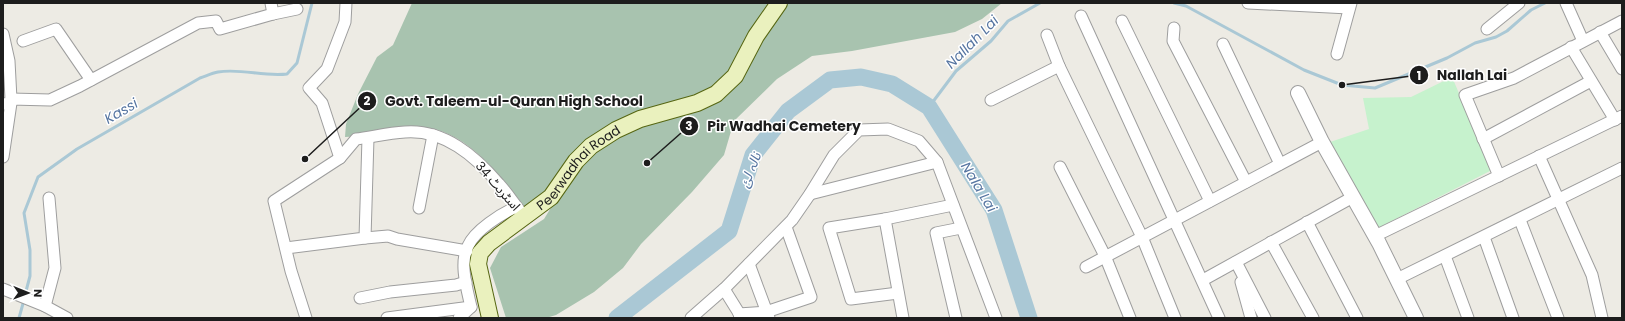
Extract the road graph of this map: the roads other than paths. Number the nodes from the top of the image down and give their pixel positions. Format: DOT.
graph roads {
  1 [pos="270,3"];
  2 [pos="346,3"];
  3 [pos="1248,3"];
  4 [pos="1519,3"];
  5 [pos="1566,3"];
  6 [pos="775,5"];
  7 [pos="1350,6"];
  8 [pos="297,9"];
  9 [pos="273,14"];
  10 [pos="1081,16"];
  11 [pos="1122,21"];
  12 [pos="1622,22"];
  13 [pos="1174,28"];
  14 [pos="1487,29"];
  15 [pos="1600,32"];
  16 [pos="3,34"];
  17 [pos="1047,35"];
  18 [pos="23,41"];
  19 [pos="1583,41"];
  20 [pos="1223,44"];
  21 [pos="1571,47"];
  22 [pos="1337,54"];
  23 [pos="1059,66"];
  24 [pos="1622,69"];
  25 [pos="91,80"];
  26 [pos="1591,81"];
  27 [pos="1298,93"];
  28 [pos="991,100"];
  29 [pos="8,102"];
  30 [pos="1618,118"];
  31 [pos="433,135"];
  32 [pos="368,138"];
  33 [pos="1484,139"];
  34 [pos="1322,142"];
  35 [pos="1539,156"];
  36 [pos="3,157"];
  37 [pos="340,158"];
  38 [pos="937,162"];
  39 [pos="1280,164"];
  40 [pos="1060,167"];
  41 [pos="1622,168"];
  42 [pos="1499,176"];
  43 [pos="1246,182"];
  44 [pos="810,194"];
  45 [pos="1353,197"];
  46 [pos="49,198"];
  47 [pos="1559,200"];
  48 [pos="1210,201"];
  49 [pos="953,205"];
  50 [pos="419,208"];
  51 [pos="521,212"];
  52 [pos="885,219"];
  53 [pos="1173,220"];
  54 [pos="1520,220"];
  55 [pos="1308,222"];
  56 [pos="786,226"];
  57 [pos="961,228"];
  58 [pos="1376,236"];
  59 [pos="1142,237"];
  60 [pos="1484,237"];
  61 [pos="366,238"];
  62 [pos="1272,242"];
  63 [pos="286,248"];
  64 [pos="466,251"];
  65 [pos="1106,256"];
  66 [pos="1445,256"];
  67 [pos="1236,262"];
  68 [pos="749,264"];
  69 [pos="1086,267"];
  70 [pos="1397,279"];
  71 [pos="1203,280"];
  72 [pos="466,282"];
  73 [pos="4,289"];
  74 [pos="724,289"];
  75 [pos="898,293"];
  76 [pos="360,298"];
  77 [pos="45,306"];
  78 [pos="471,307"];
  79 [pos="767,315"];
  80 [pos="741,316"];
  81 [pos="67,318"];
  82 [pos="306,318"];
  83 [pos="387,318"];
  84 [pos="459,318"];
  85 [pos="490,318"];
  86 [pos="691,318"];
  87 [pos="904,318"];
  88 [pos="954,318"];
  89 [pos="996,318"];
  90 [pos="1130,318"];
  91 [pos="1174,318"];
  92 [pos="1219,318"];
  93 [pos="1251,318"];
  94 [pos="1265,318"];
  95 [pos="1313,318"];
  96 [pos="1357,318"];
  97 [pos="1416,318"];
  98 [pos="1468,318"];
  99 [pos="1513,318"];
  100 [pos="1558,318"];
  101 [pos="1602,318"];
  1 -- 9 [label="street"];
  2 -- 37 [label="street"];
  3 -- 7 [label="street"];
  4 -- 14 [label="street"];
  5 -- 19 [label="street"];
  6 -- 51 [label="main road, Peerwadhai Road"];
  7 -- 22 [label="street"];
  8 -- 9 [label="street"];
  9 -- 25 [label="street"];
  10 -- 53 [label="street"];
  11 -- 48 [label="street"];
  12 -- 15 [label="street"];
  13 -- 43 [label="street"];
  15 -- 19 [label="street"];
  15 -- 24 [label="street"];
  16 -- 29 [label="street"];
  17 -- 23 [label="street"];
  18 -- 25 [label="street"];
  19 -- 21 [label="street"];
  20 -- 39 [label="street"];
  21 -- 26 [label="street"];
  21 -- 33 [label="street"];
  23 -- 28 [label="street"];
  23 -- 59 [label="street"];
  25 -- 29 [label="street"];
  26 -- 30 [label="street"];
  26 -- 33 [label="street"];
  27 -- 34 [label="street"];
  29 -- 36 [label="street"];
  30 -- 35 [label="street"];
  31 -- 32 [label="street, اسٹریٹ 34"];
  31 -- 50 [label="street"];
  31 -- 51 [label="street, اسٹریٹ 34"];
  32 -- 37 [label="street, اسٹریٹ 34"];
  32 -- 61 [label="street"];
  33 -- 42 [label="street"];
  34 -- 39 [label="street"];
  34 -- 45 [label="street"];
  35 -- 42 [label="street"];
  35 -- 47 [label="street"];
  37 -- 63 [label="street, اسٹریٹ 34"];
  38 -- 44 [label="street"];
  38 -- 44 [label="street"];
  38 -- 49 [label="street"];
  39 -- 43 [label="street"];
  40 -- 65 [label="street"];
  41 -- 47 [label="street"];
  42 -- 58 [label="street"];
  43 -- 48 [label="street"];
  44 -- 56 [label="street"];
  45 -- 55 [label="street"];
  45 -- 58 [label="street"];
  46 -- 77 [label="street"];
  47 -- 54 [label="street"];
  47 -- 101 [label="street"];
  48 -- 53 [label="street"];
  49 -- 52 [label="street"];
  49 -- 57 [label="street"];
  51 -- 64 [label="street"];
  51 -- 85 [label="main road, Peerwadhai Road"];
  52 -- 75 [label="street"];
  52 -- 75 [label="street"];
  53 -- 59 [label="street"];
  53 -- 71 [label="street"];
  54 -- 60 [label="street"];
  54 -- 100 [label="street"];
  55 -- 62 [label="street"];
  55 -- 96 [label="street"];
  56 -- 68 [label="street"];
  56 -- 79 [label="street"];
  57 -- 88 [label="street"];
  57 -- 89 [label="street"];
  58 -- 70 [label="street"];
  59 -- 65 [label="street"];
  59 -- 91 [label="street"];
  60 -- 66 [label="street"];
  60 -- 99 [label="street"];
  61 -- 63 [label="street"];
  61 -- 64 [label="street"];
  62 -- 67 [label="street"];
  62 -- 95 [label="street"];
  63 -- 82 [label="street"];
  64 -- 72 [label="street"];
  65 -- 69 [label="street"];
  65 -- 90 [label="street"];
  66 -- 70 [label="street"];
  66 -- 98 [label="street"];
  67 -- 71 [label="street"];
  67 -- 93 [label="street"];
  67 -- 94 [label="street"];
  68 -- 74 [label="street"];
  68 -- 79 [label="street"];
  70 -- 97 [label="street"];
  71 -- 92 [label="street"];
  72 -- 76 [label="street"];
  72 -- 78 [label="street"];
  73 -- 77 [label="street"];
  74 -- 80 [label="street"];
  74 -- 86 [label="street"];
  75 -- 87 [label="street"];
  77 -- 81 [label="street"];
  78 -- 83 [label="street"];
  78 -- 84 [label="street"];
  79 -- 80 [label="street"];
}
